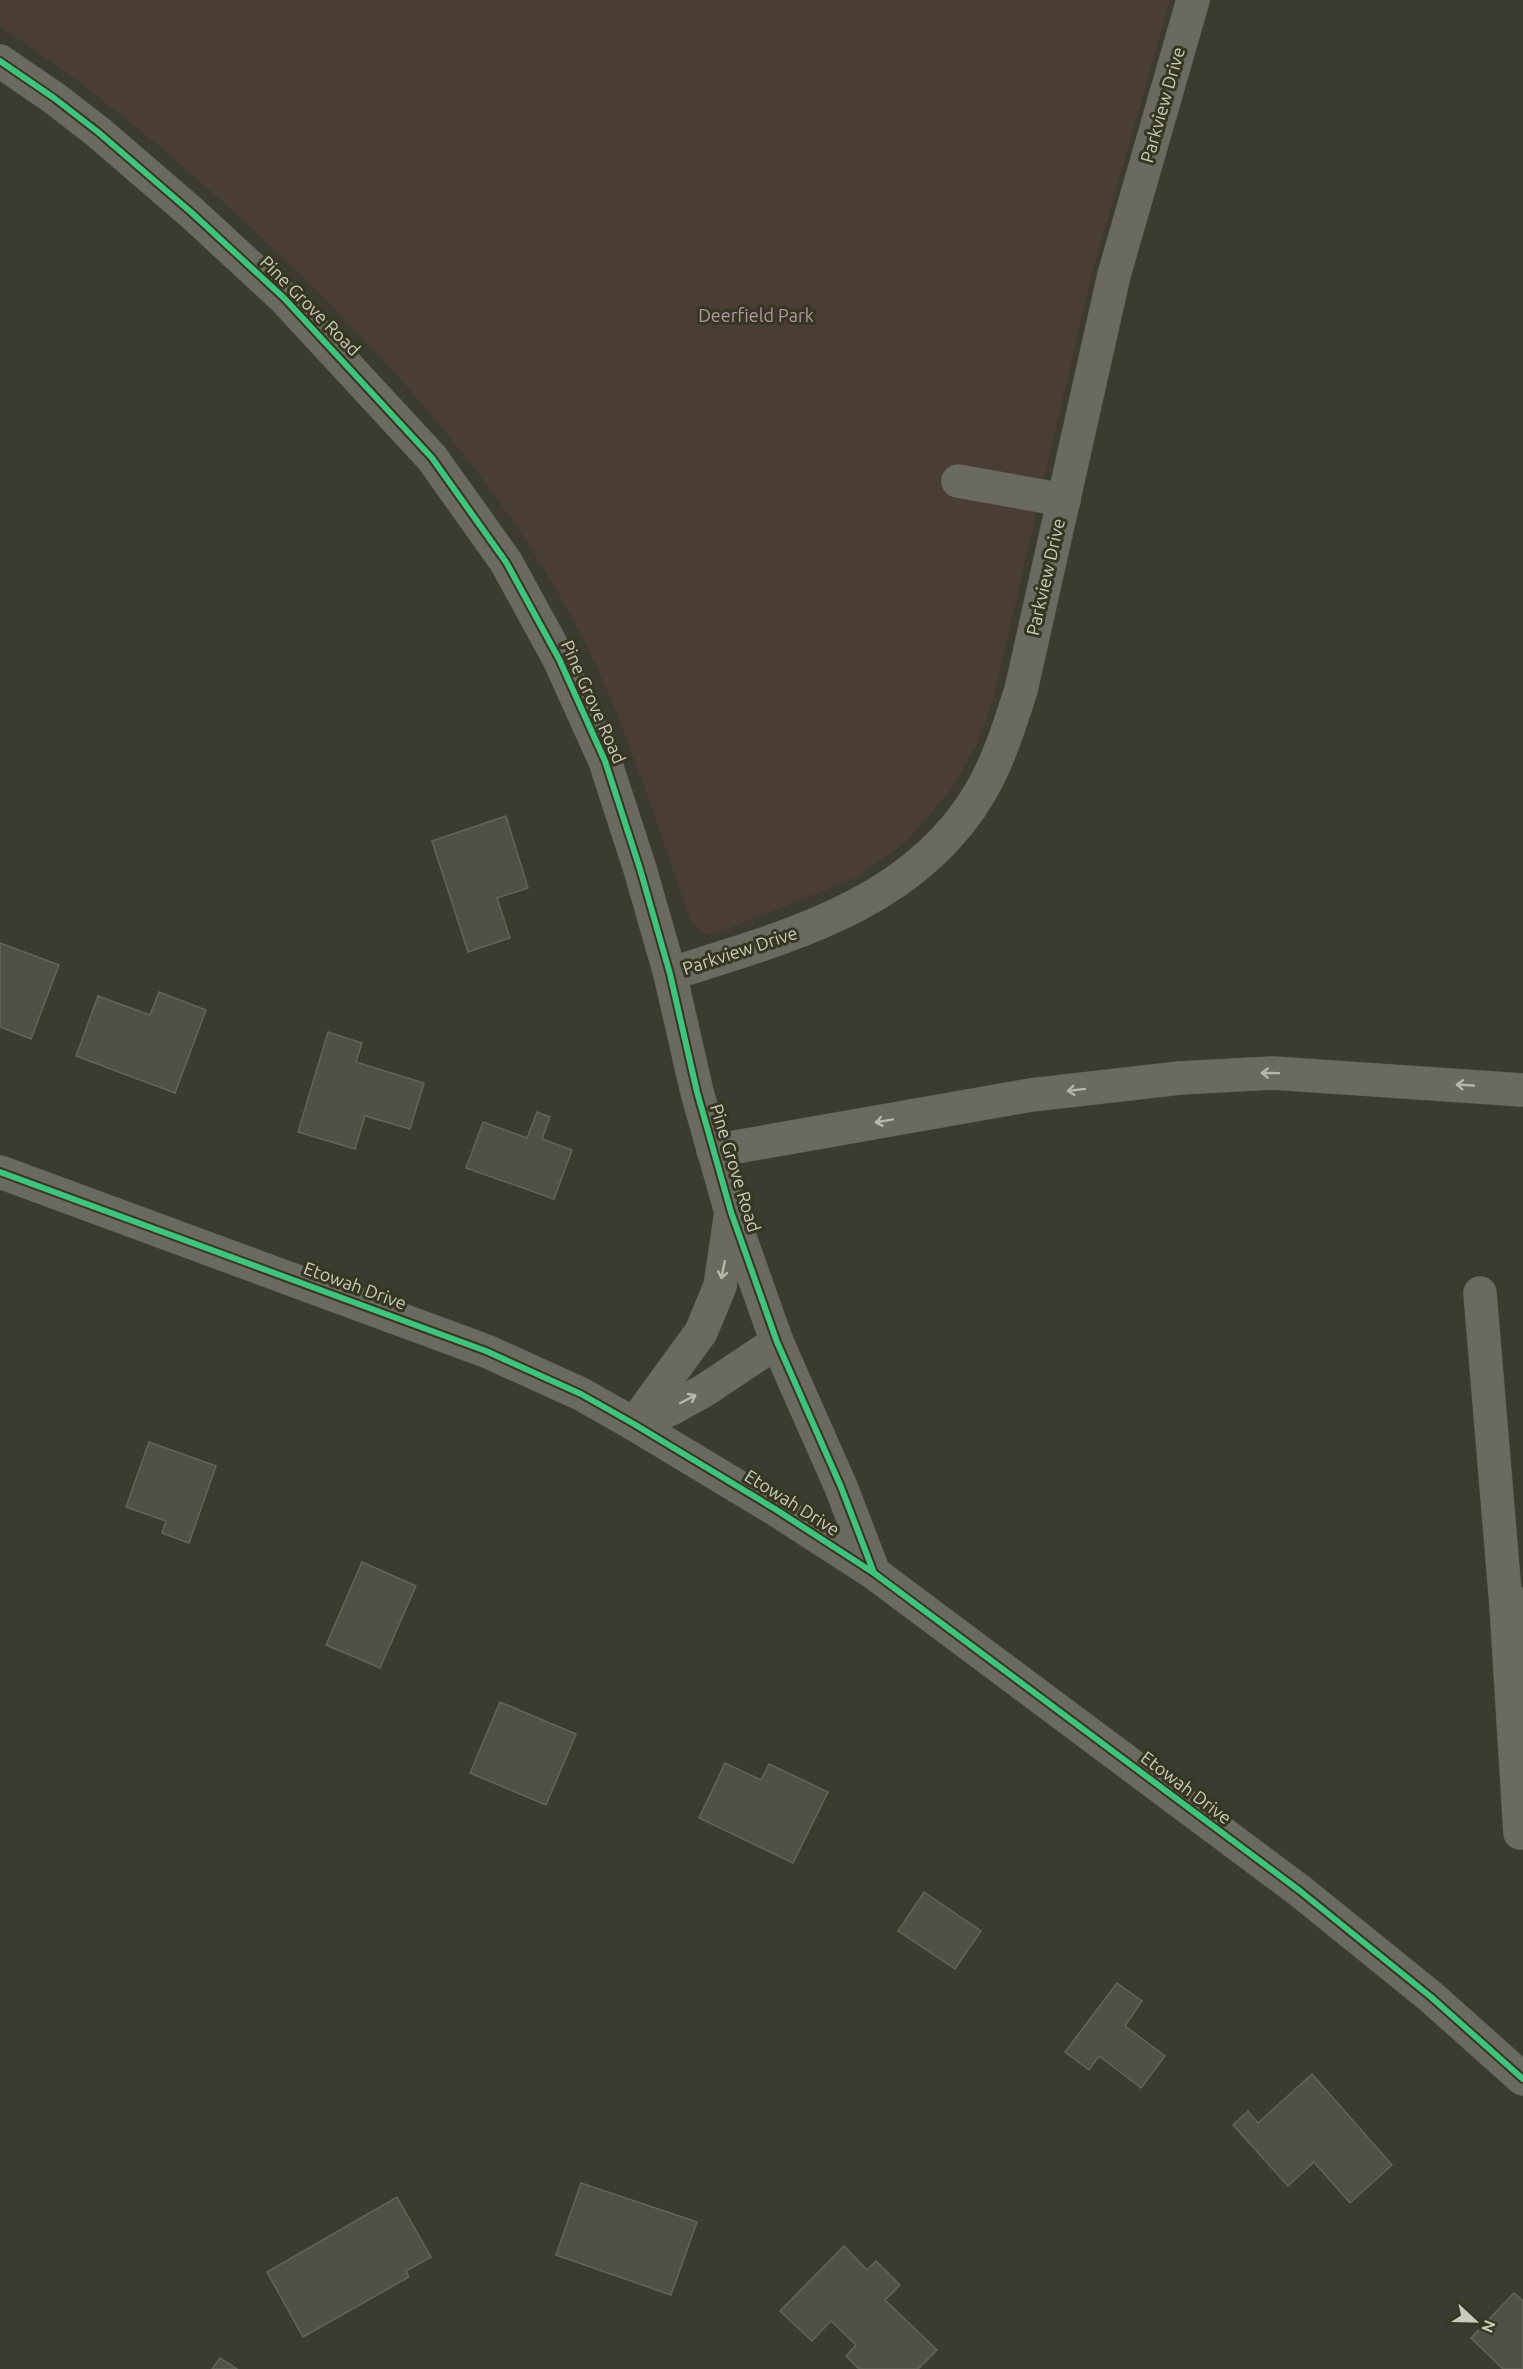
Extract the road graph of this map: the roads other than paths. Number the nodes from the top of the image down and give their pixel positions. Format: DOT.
graph roads {
  1 [pos="1193,0"];
  2 [pos="0,61"];
  3 [pos="958,481"];
  4 [pos="1064,500"];
  5 [pos="670,974"];
  6 [pos="1523,1090"];
  7 [pos="713,1151"];
  8 [pos="0,1172"];
  9 [pos="731,1212"];
  10 [pos="1480,1293"];
  11 [pos="777,1342"];
  12 [pos="634,1424"];
  13 [pos="874,1573"];
  14 [pos="1515,1604"];
  15 [pos="1520,1833"];
  16 [pos="1523,2079"];
  1 -- 4 [label="street, Parkview Drive"];
  2 -- 5 [label="street, Pine Grove Road"];
  3 -- 4 [label="street"];
  4 -- 5 [label="street, Parkview Drive"];
  5 -- 7 [label="street, Pine Grove Road"];
  6 -- 7 [label="street, one-way"];
  7 -- 9 [label="street, Pine Grove Road"];
  8 -- 12 [label="street, Etowah Drive"];
  9 -- 11 [label="street, Pine Grove Road"];
  9 -- 12 [label="street, one-way"];
  10 -- 14 [label="street"];
  12 -- 11 [label="street, one-way"];
  11 -- 13 [label="street, Pine Grove Road"];
  12 -- 13 [label="street, Etowah Drive"];
  13 -- 16 [label="street, Etowah Drive"];
  14 -- 15 [label="street"];
}
